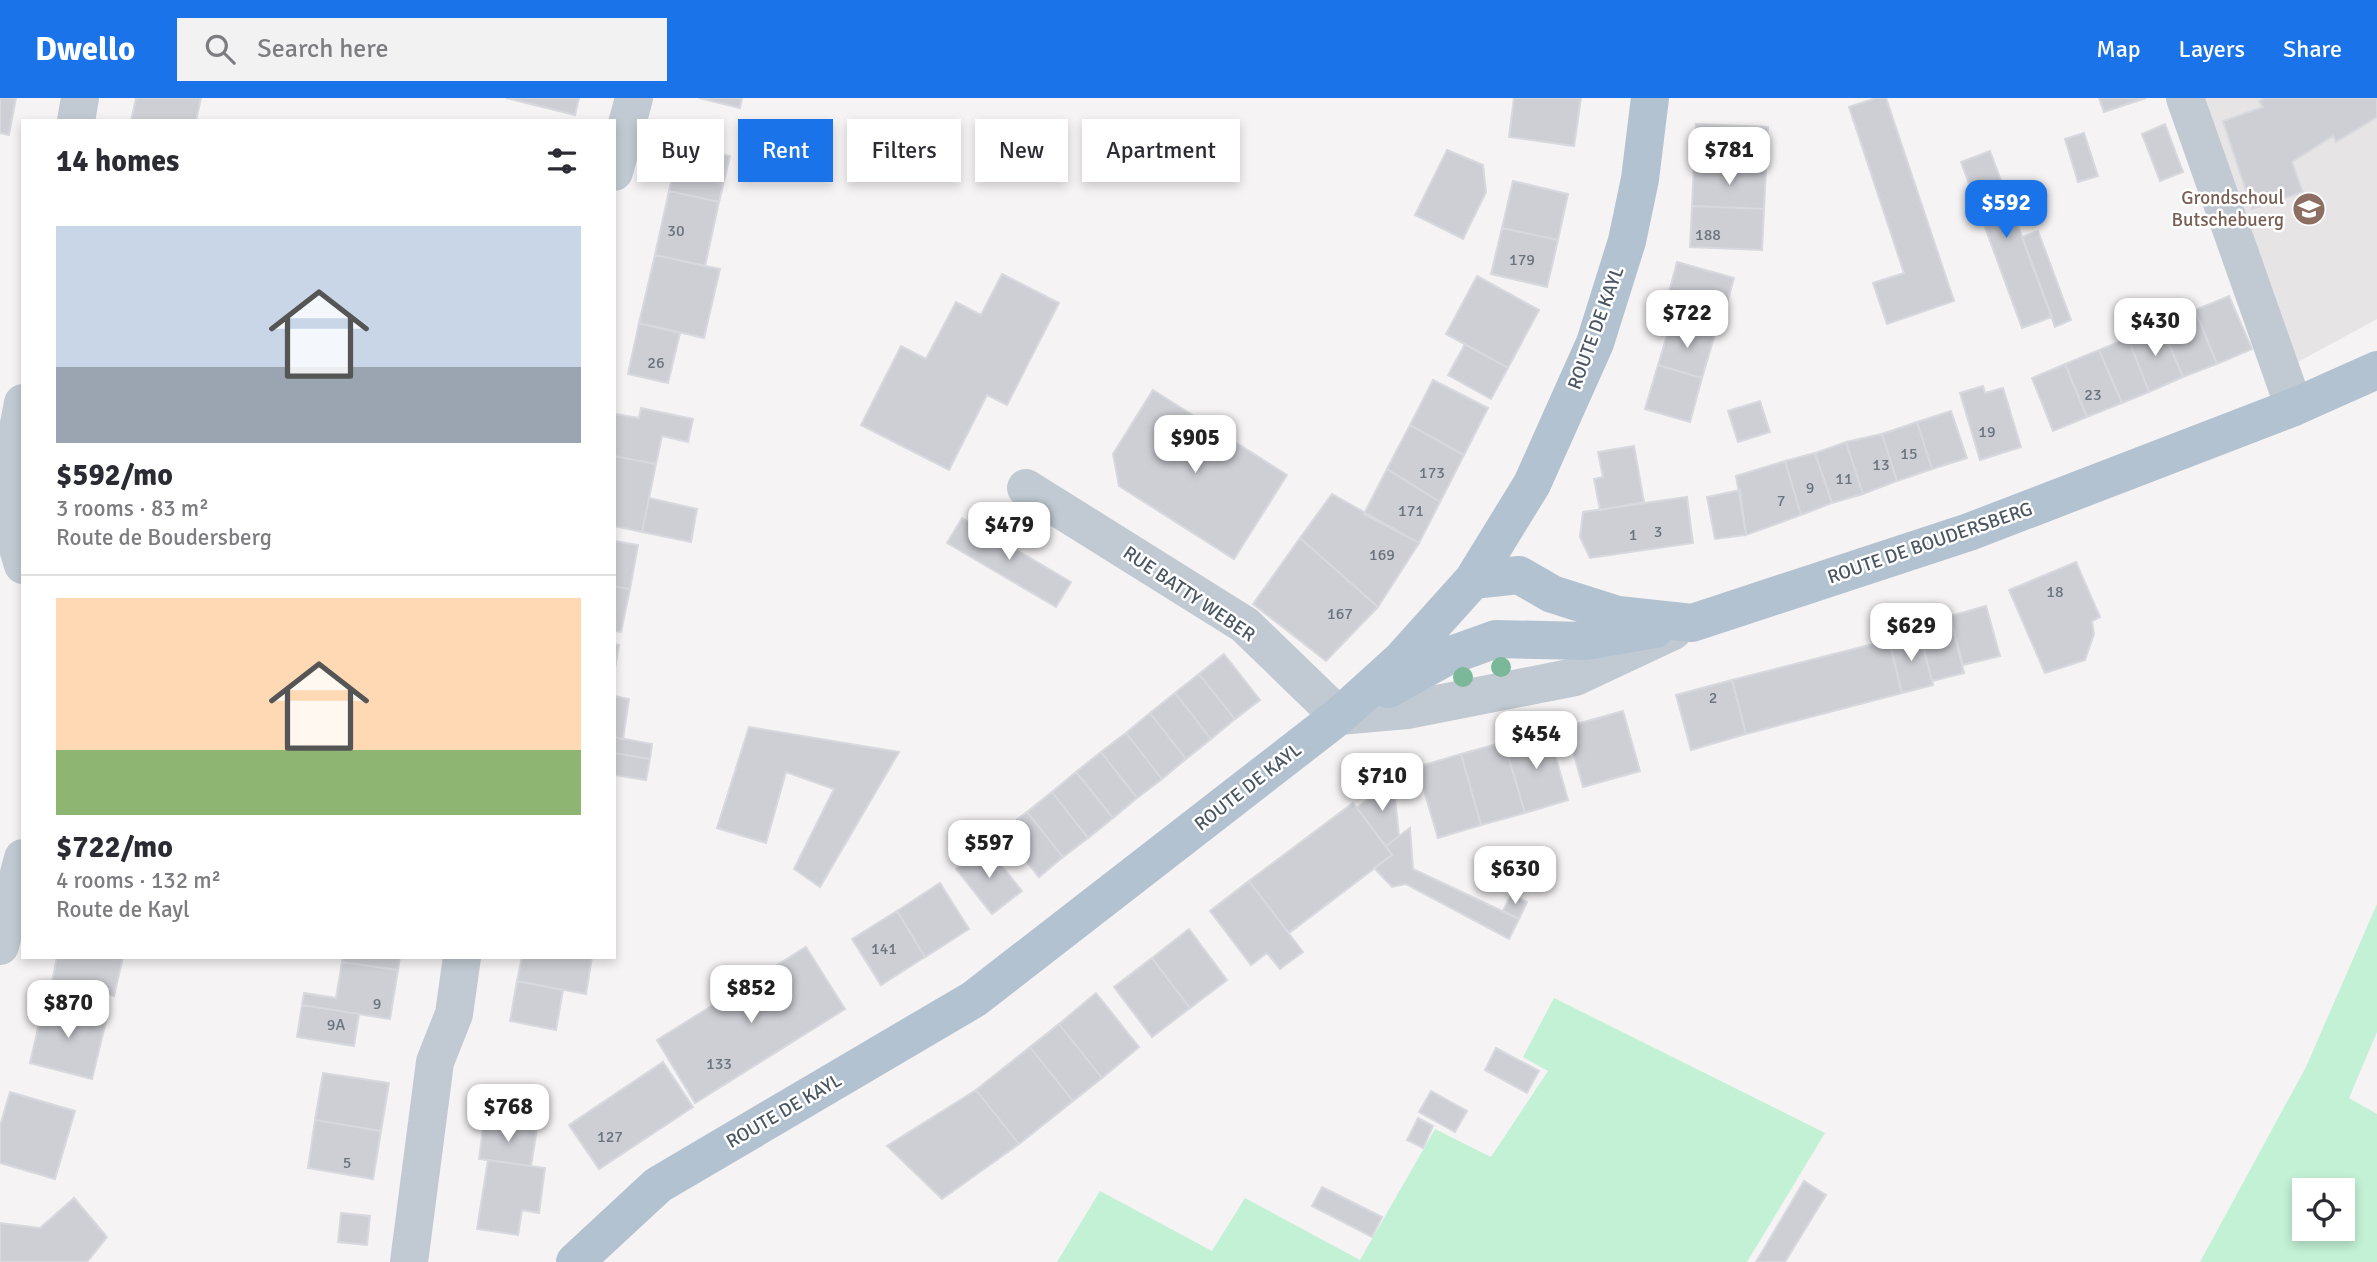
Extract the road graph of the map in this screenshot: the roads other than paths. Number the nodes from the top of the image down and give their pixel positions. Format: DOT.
graph roads {
  1 [pos="80,98"];
  2 [pos="634,98"];
  3 [pos="1650,98"];
  4 [pos="2185,98"];
  5 [pos="76,119"];
  6 [pos="616,165"];
  7 [pos="2377,370"];
  8 [pos="0,388"];
  9 [pos="21,391"];
  10 [pos="2294,407"];
  11 [pos="21,413"];
  12 [pos="1026,488"];
  13 [pos="21,558"];
  14 [pos="1474,580"];
  15 [pos="1692,623"];
  16 [pos="1506,639"];
  17 [pos="1339,716"];
  18 [pos="21,866"];
  19 [pos="0,946"];
  20 [pos="461,959"];
  21 [pos="409,1262"];
  22 [pos="575,1262"];
  1 -- 5 [label="street"];
  2 -- 6 [label="street"];
  3 -- 14 [label="main road, ROUTE DE KAYL"];
  4 -- 10 [label="street"];
  7 -- 10 [label="main road, ROUTE DE BOUDERSBERG"];
  8 -- 9 [label="street"];
  10 -- 15 [label="main road, ROUTE DE BOUDERSBERG"];
  11 -- 13 [label="street"];
  12 -- 17 [label="street, RUE BATTY WEBER"];
  14 -- 15 [label="main road, ROUTE DE BOUDERSBERG"];
  14 -- 16 [label="main road"];
  14 -- 17 [label="main road, ROUTE DE KAYL"];
  15 -- 16 [label="main road"];
  15 -- 17 [label="street"];
  16 -- 17 [label="main road"];
  17 -- 22 [label="main road, ROUTE DE KAYL"];
  18 -- 19 [label="street"];
  20 -- 21 [label="street"];
}
